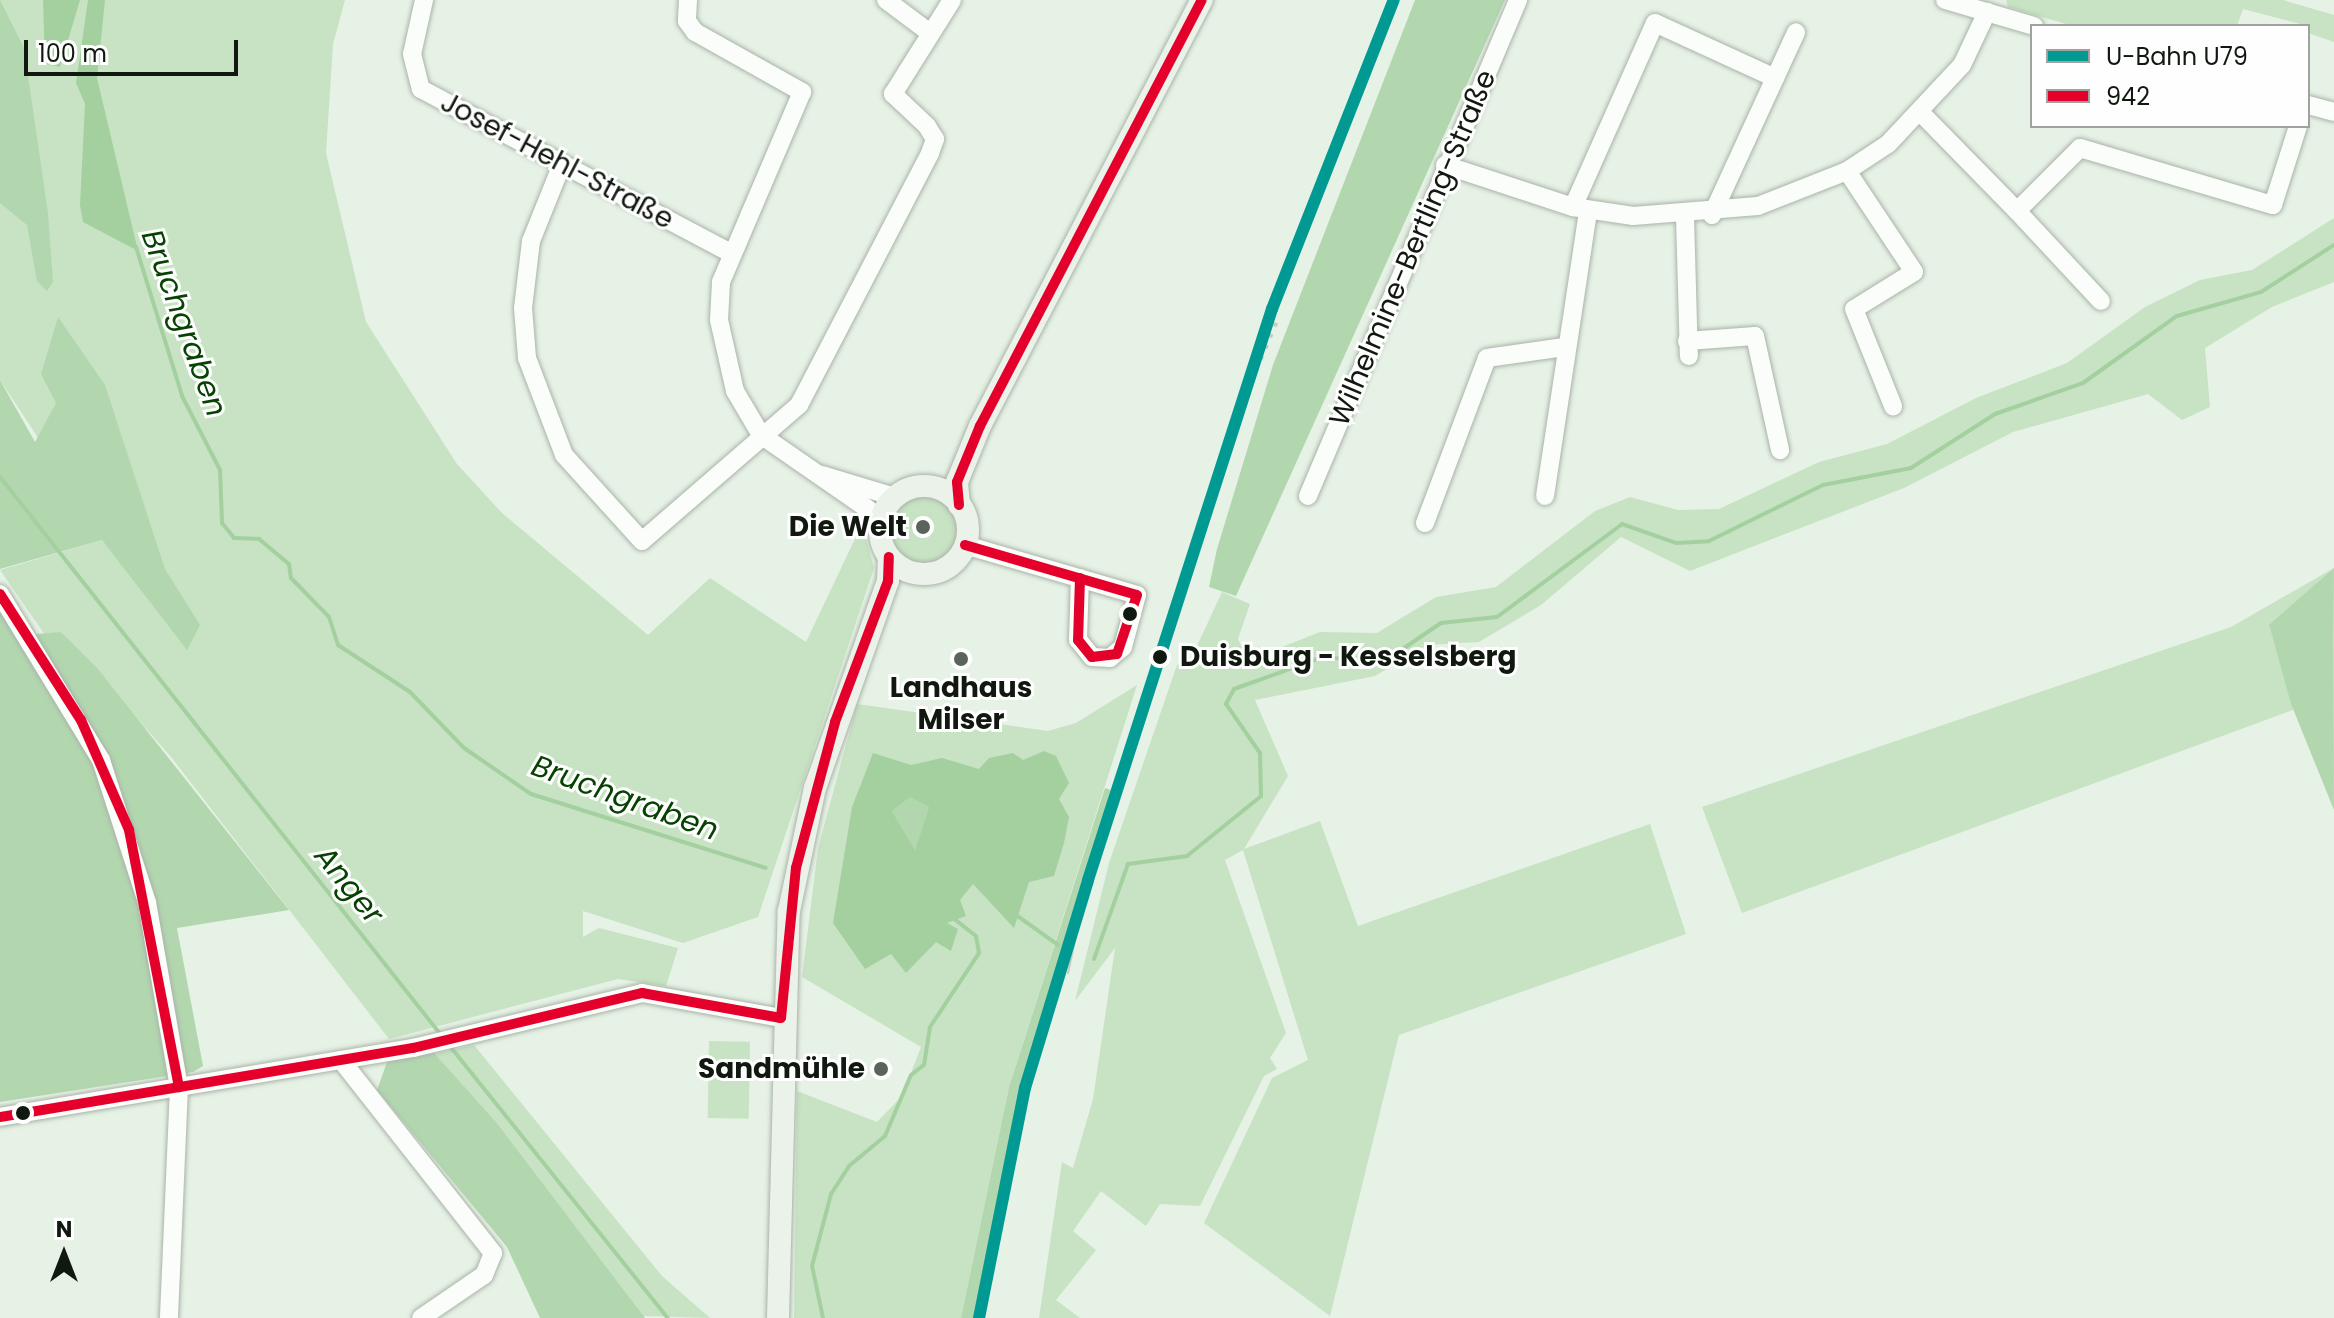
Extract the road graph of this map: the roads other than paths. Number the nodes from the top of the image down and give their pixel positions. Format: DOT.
graph roads {
  1 [pos="424,0"];
  2 [pos="688,0"];
  3 [pos="886,0"];
  4 [pos="952,0"];
  5 [pos="1202,0"];
  6 [pos="1518,0"];
  7 [pos="1945,0"];
  8 [pos="1987,12"];
  9 [pos="2030,25"];
  10 [pos="1796,32"];
  11 [pos="930,33"];
  12 [pos="1775,78"];
  13 [pos="2310,106"];
  14 [pos="2334,112"];
  15 [pos="1922,114"];
  16 [pos="2297,128"];
  17 [pos="562,164"];
  18 [pos="1445,165"];
  19 [pos="1847,171"];
  20 [pos="1581,208"];
  21 [pos="2017,211"];
  22 [pos="1712,215"];
  23 [pos="1685,217"];
  24 [pos="731,253"];
  25 [pos="2101,301"];
  26 [pos="1564,347"];
  27 [pos="1893,406"];
  28 [pos="980,426"];
  29 [pos="761,435"];
  30 [pos="1780,450"];
  31 [pos="818,474"];
  32 [pos="927,487"];
  33 [pos="1308,496"];
  34 [pos="1545,496"];
  35 [pos="895,497"];
  36 [pos="959,505"];
  37 [pos="1425,523"];
  38 [pos="880,526"];
  39 [pos="965,545"];
  40 [pos="889,557"];
  41 [pos="920,574"];
  42 [pos="1080,578"];
  43 [pos="0,594"];
  44 [pos="867,642"];
  45 [pos="781,1018"];
  46 [pos="341,1060"];
  47 [pos="179,1087"];
  48 [pos="0,1117"];
  49 [pos="169,1318"];
  50 [pos="421,1318"];
  51 [pos="778,1318"];
  1 -- 17 [label="street, Josef-Hehl-Straße"];
  2 -- 24 [label="street"];
  3 -- 11 [label="street"];
  4 -- 11 [label="street"];
  5 -- 28 [label="main road"];
  6 -- 18 [label="street, Wilhelmine-Bertling-Straße"];
  7 -- 8 [label="street"];
  8 -- 9 [label="street"];
  8 -- 15 [label="street"];
  10 -- 12 [label="street"];
  11 -- 29 [label="street"];
  12 -- 20 [label="street"];
  12 -- 22 [label="street"];
  13 -- 14 [label="street"];
  15 -- 19 [label="street"];
  15 -- 21 [label="street"];
  16 -- 21 [label="street"];
  17 -- 24 [label="street, Josef-Hehl-Straße"];
  17 -- 29 [label="street"];
  18 -- 20 [label="street"];
  18 -- 33 [label="street, Wilhelmine-Bertling-Straße"];
  19 -- 22 [label="street"];
  19 -- 27 [label="street"];
  20 -- 23 [label="street"];
  20 -- 26 [label="street"];
  21 -- 25 [label="street"];
  22 -- 23 [label="street"];
  23 -- 30 [label="street"];
  24 -- 29 [label="street"];
  26 -- 34 [label="street"];
  26 -- 37 [label="street"];
  28 -- 32 [label="main road"];
  28 -- 36 [label="main road"];
  29 -- 31 [label="street"];
  31 -- 35 [label="street"];
  31 -- 38 [label="street"];
  32 -- 35 [label="main road"];
  32 -- 36 [label="main road"];
  35 -- 38 [label="main road"];
  36 -- 39 [label="main road"];
  38 -- 40 [label="main road"];
  39 -- 41 [label="main road"];
  39 -- 42 [label="street"];
  40 -- 41 [label="main road"];
  40 -- 44 [label="main road"];
  41 -- 44 [label="main road"];
  42 -- 42 [label="street"];
  43 -- 47 [label="street"];
  44 -- 45 [label="main road"];
  45 -- 46 [label="street"];
  45 -- 51 [label="main road"];
  46 -- 47 [label="street"];
  46 -- 50 [label="street"];
  47 -- 48 [label="street"];
  47 -- 49 [label="street"];
}
